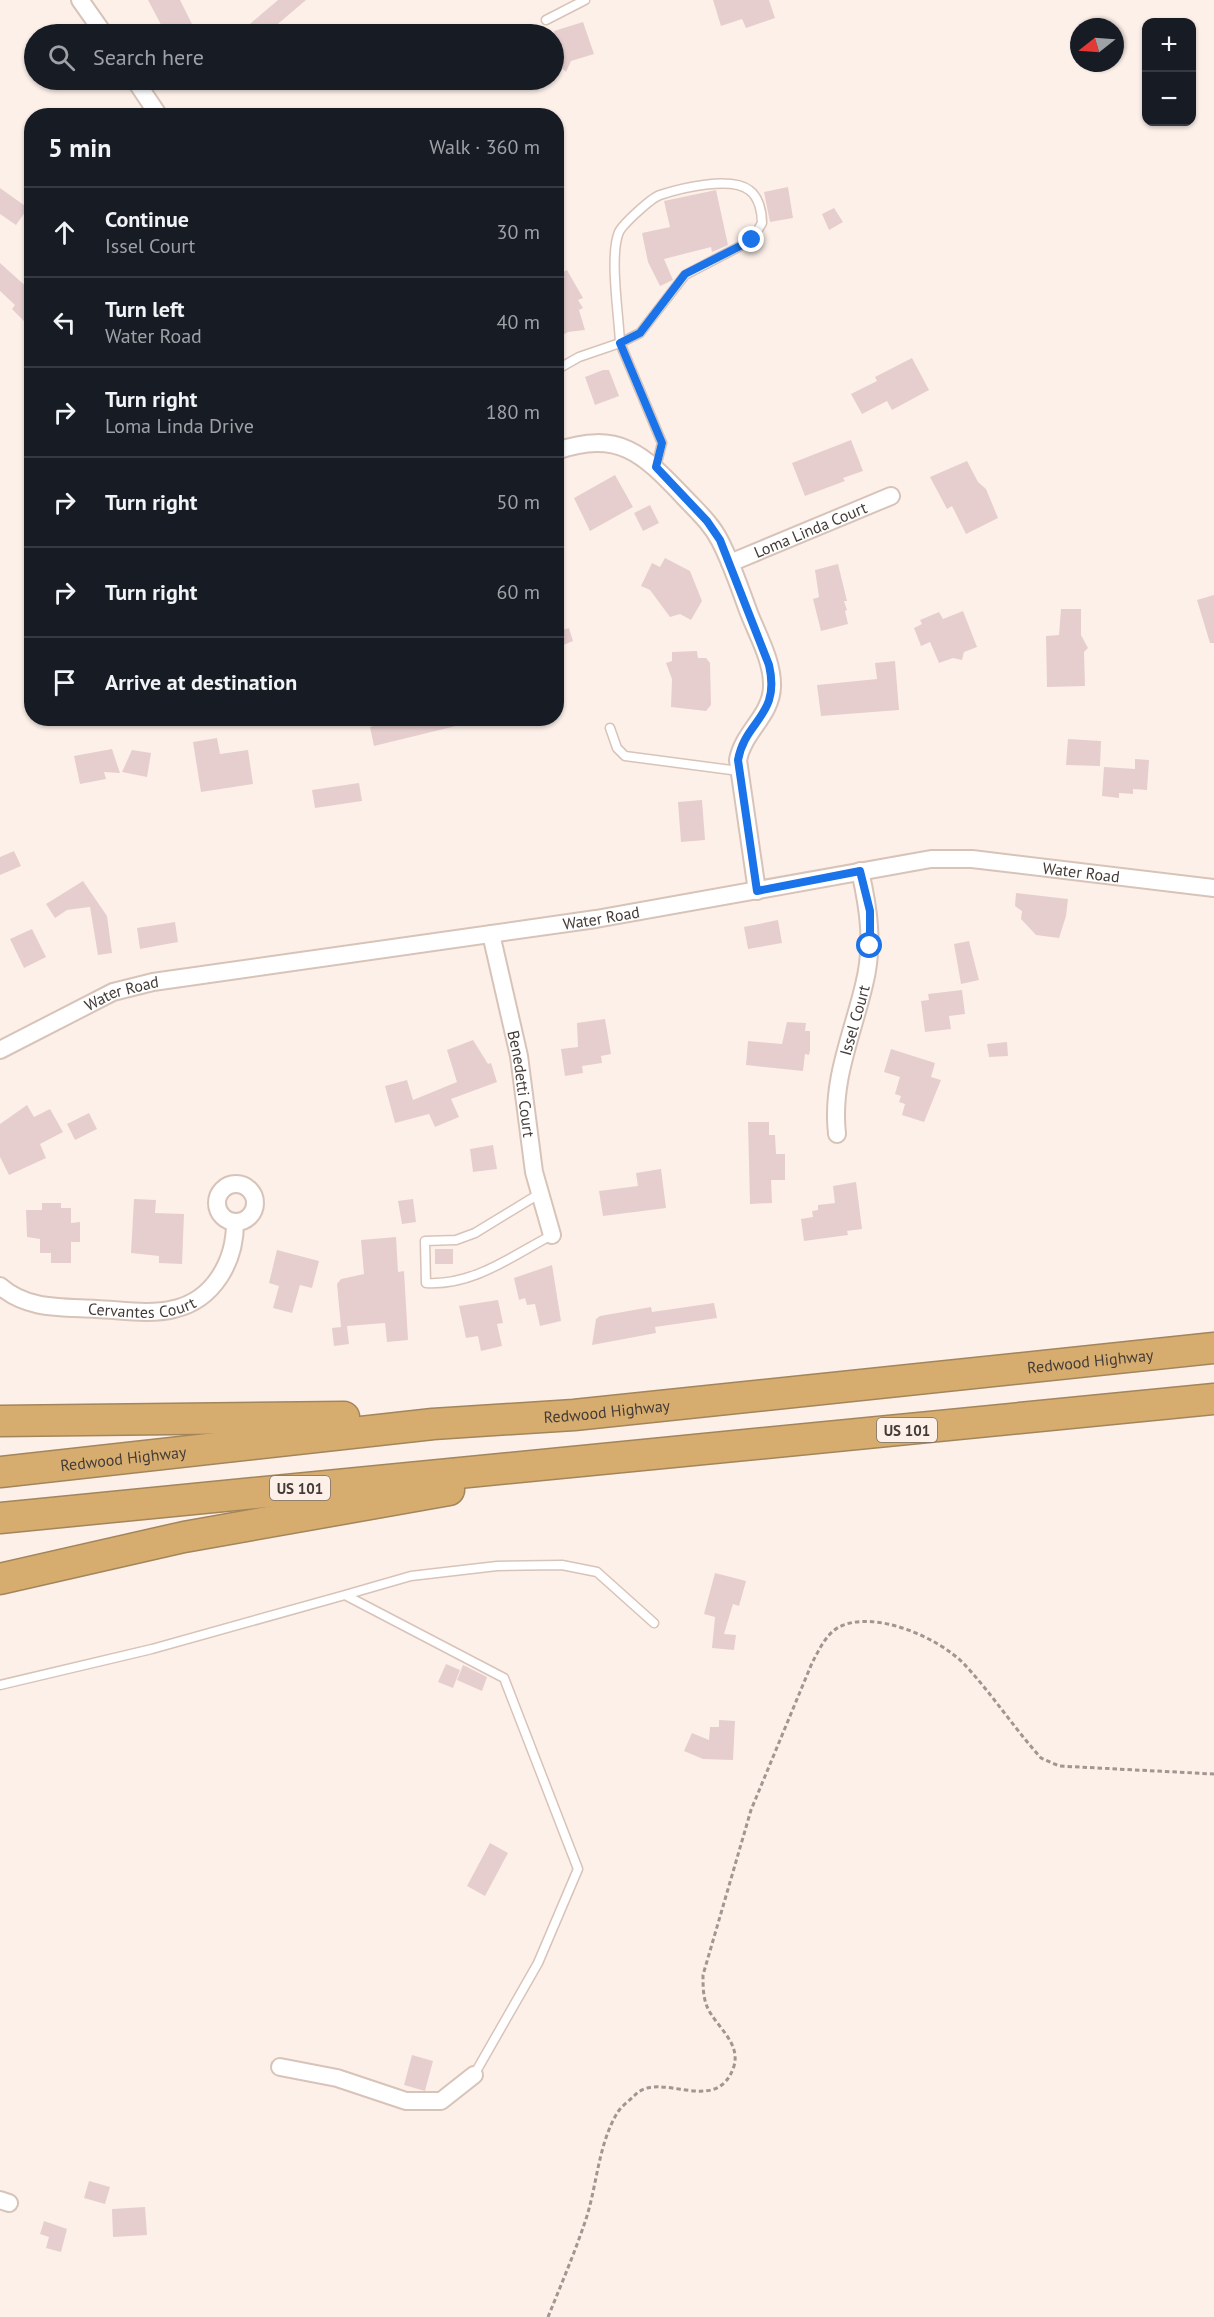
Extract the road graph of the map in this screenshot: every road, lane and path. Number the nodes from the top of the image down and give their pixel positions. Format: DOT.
graph roads {
  1 [pos="80,0"];
  2 [pos="585,0"];
  3 [pos="546,20"];
  4 [pos="97,24"];
  5 [pos="142,90"];
  6 [pos="154,108"];
  7 [pos="620,343"];
  8 [pos="564,365"];
  9 [pos="564,448"];
  10 [pos="656,467"];
  11 [pos="891,496"];
  12 [pos="730,563"];
  13 [pos="610,728"];
  14 [pos="739,771"];
  15 [pos="860,871"];
  16 [pos="1214,888"];
  17 [pos="757,891"];
  18 [pos="491,934"];
  19 [pos="0,1050"];
  20 [pos="837,1134"];
  21 [pos="539,1194"];
  22 [pos="235,1222"];
  23 [pos="552,1235"];
  24 [pos="0,1286"];
  25 [pos="1214,1348"];
  26 [pos="1214,1399"];
  27 [pos="0,1421"];
  28 [pos="433,1424"];
  29 [pos="599,1459"];
  30 [pos="0,1472"];
  31 [pos="0,1518"];
  32 [pos="0,1579"];
  33 [pos="345,1595"];
  34 [pos="654,1623"];
  35 [pos="0,1685"];
  36 [pos="1214,1774"];
  37 [pos="280,2067"];
  38 [pos="474,2075"];
  39 [pos="548,2317"];
  1 -- 4 [label="street"];
  2 -- 3 [label="lane"];
  5 -- 6 [label="street"];
  7 -- 7 [label="lane"];
  7 -- 8 [label="lane"];
  7 -- 10 [label="lane"];
  9 -- 10 [label="street"];
  10 -- 12 [label="street"];
  11 -- 12 [label="street, Loma Linda Court"];
  12 -- 14 [label="street"];
  13 -- 14 [label="lane"];
  14 -- 17 [label="street"];
  15 -- 16 [label="street, Water Road"];
  15 -- 17 [label="street, Water Road"];
  15 -- 20 [label="street, Issel Court"];
  17 -- 18 [label="street, Water Road"];
  18 -- 19 [label="street, Water Road"];
  18 -- 21 [label="street, Benedetti Court"];
  21 -- 23 [label="street, Benedetti Court"];
  21 -- 23 [label="lane"];
  22 -- 24 [label="street, Cervantes Court"];
  25 -- 28 [label="highway, Redwood Highway"];
  26 -- 29 [label="highway, US 101"];
  27 -- 28 [label="highway"];
  28 -- 30 [label="highway, Redwood Highway"];
  29 -- 31 [label="highway, US 101"];
  29 -- 32 [label="highway"];
  33 -- 34 [label="lane"];
  33 -- 35 [label="lane"];
  33 -- 38 [label="lane"];
  36 -- 39 [label="path"];
  37 -- 38 [label="street"];
}
